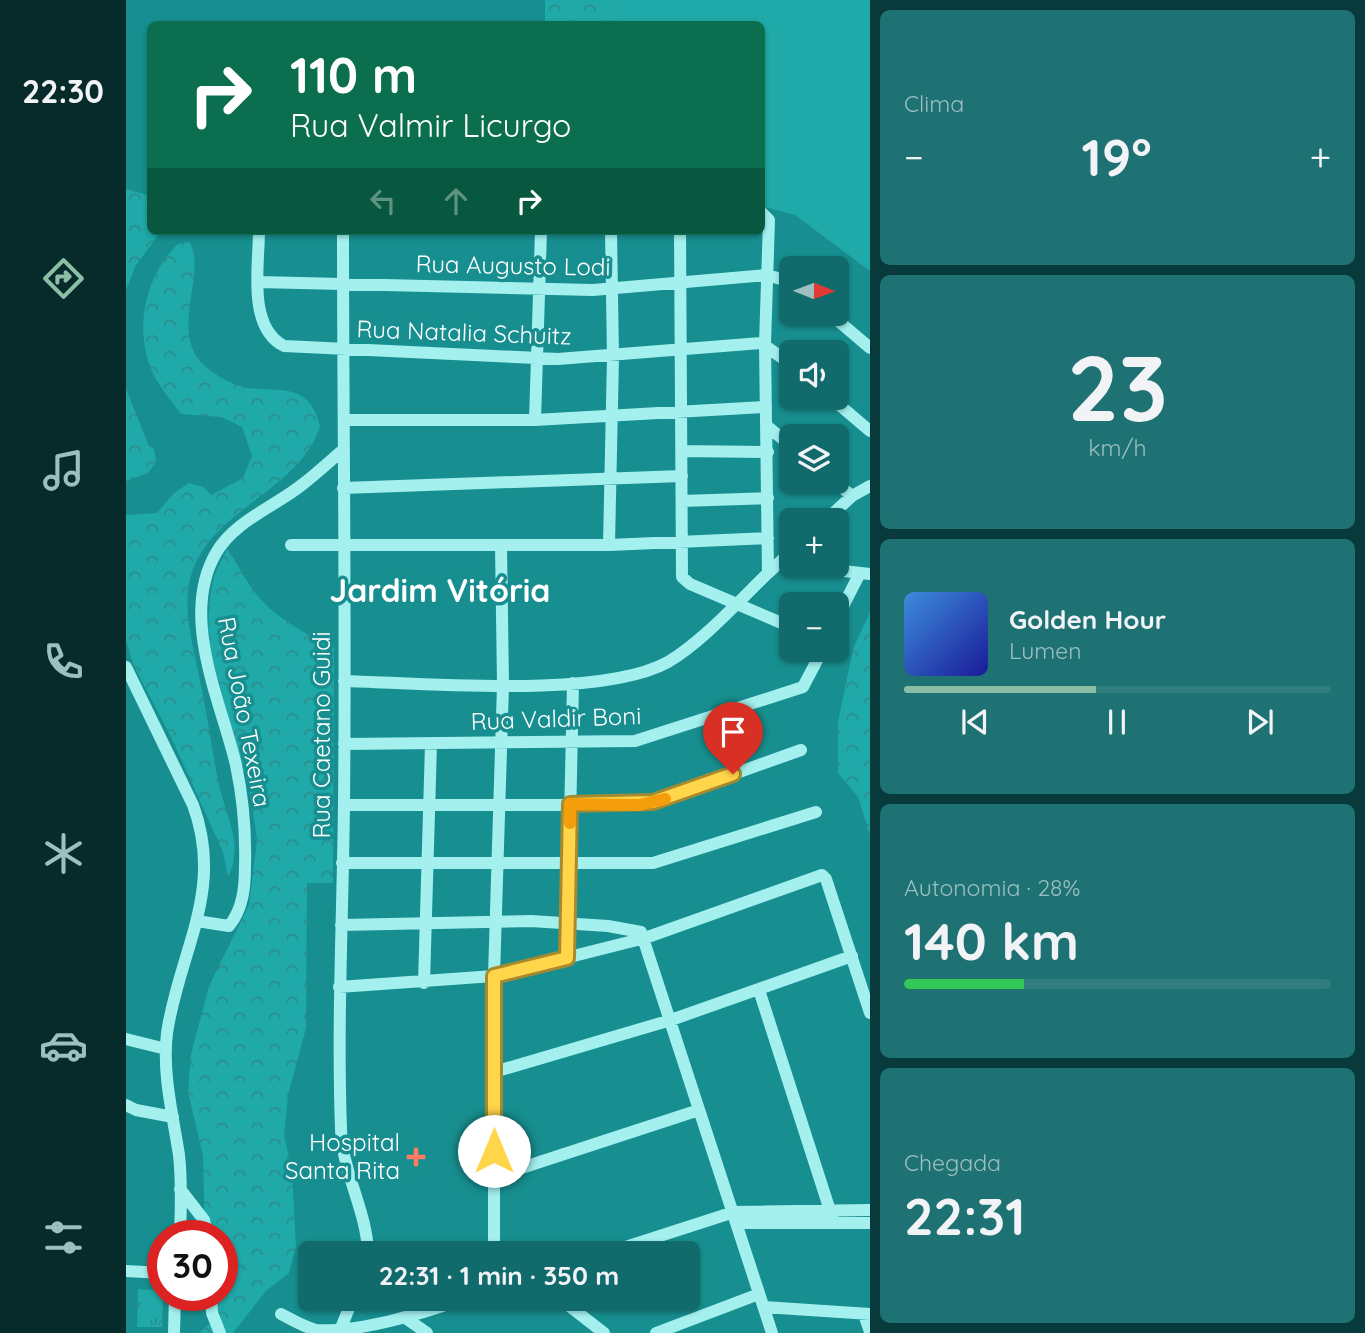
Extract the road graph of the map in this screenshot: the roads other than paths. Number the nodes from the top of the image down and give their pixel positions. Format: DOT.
graph roads {
  1 [pos="765,215"];
  2 [pos="259,235"];
  3 [pos="343,235"];
  4 [pos="541,235"];
  5 [pos="611,235"];
  6 [pos="680,235"];
  7 [pos="767,275"];
  8 [pos="779,278"];
  9 [pos="258,282"];
  10 [pos="680,282"];
  11 [pos="343,284"];
  12 [pos="539,289"];
  13 [pos="613,289"];
  14 [pos="844,326"];
  15 [pos="765,344"];
  16 [pos="870,348"];
  17 [pos="681,349"];
  18 [pos="345,350"];
  19 [pos="779,355"];
  20 [pos="613,357"];
  21 [pos="537,359"];
  22 [pos="766,407"];
  23 [pos="846,410"];
  24 [pos="682,411"];
  25 [pos="612,417"];
  26 [pos="344,420"];
  27 [pos="535,420"];
  28 [pos="767,426"];
  29 [pos="870,430"];
  30 [pos="779,436"];
  31 [pos="344,449"];
  32 [pos="682,452"];
  33 [pos="768,452"];
  34 [pos="682,476"];
  35 [pos="610,479"];
  36 [pos="870,486"];
  37 [pos="343,488"];
  38 [pos="849,493"];
  39 [pos="852,495"];
  40 [pos="768,498"];
  41 [pos="681,501"];
  42 [pos="838,508"];
  43 [pos="768,538"];
  44 [pos="680,540"];
  45 [pos="291,545"];
  46 [pos="609,545"];
  47 [pos="342,546"];
  48 [pos="501,546"];
  49 [pos="779,568"];
  50 [pos="768,573"];
  51 [pos="865,573"];
  52 [pos="849,599"];
  53 [pos="737,602"];
  54 [pos="779,621"];
  55 [pos="817,662"];
  56 [pos="126,667"];
  57 [pos="344,681"];
  58 [pos="573,683"];
  59 [pos="503,685"];
  60 [pos="500,743"];
  61 [pos="572,743"];
  62 [pos="344,744"];
  63 [pos="431,744"];
  64 [pos="801,750"];
  65 [pos="430,803"];
  66 [pos="500,803"];
  67 [pos="570,804"];
  68 [pos="344,805"];
  69 [pos="816,813"];
  70 [pos="342,863"];
  71 [pos="428,863"];
  72 [pos="499,864"];
  73 [pos="569,865"];
  74 [pos="497,920"];
  75 [pos="197,922"];
  76 [pos="568,922"];
  77 [pos="427,923"];
  78 [pos="341,925"];
  79 [pos="645,938"];
  80 [pos="852,956"];
  81 [pos="567,958"];
  82 [pos="494,976"];
  83 [pos="424,983"];
  84 [pos="339,987"];
  85 [pos="759,990"];
  86 [pos="870,1013"];
  87 [pos="671,1020"];
  88 [pos="126,1039"];
  89 [pos="166,1049"];
  90 [pos="494,1072"];
  91 [pos="126,1105"];
  92 [pos="699,1110"];
  93 [pos="173,1116"];
  94 [pos="494,1177"];
  95 [pos="180,1189"];
  96 [pos="870,1210"];
  97 [pos="736,1217"];
  98 [pos="832,1217"];
  99 [pos="180,1220"];
  100 [pos="204,1220"];
  101 [pos="870,1223"];
  102 [pos="366,1241"];
  103 [pos="494,1241"];
  104 [pos="650,1241"];
  105 [pos="126,1270"];
  106 [pos="147,1272"];
  107 [pos="759,1294"];
  108 [pos="764,1307"];
  109 [pos="175,1311"];
  110 [pos="212,1311"];
  111 [pos="348,1311"];
  112 [pos="429,1311"];
  113 [pos="576,1311"];
  114 [pos="281,1314"];
  115 [pos="867,1314"];
  116 [pos="407,1319"];
  117 [pos="663,1332"];
  118 [pos="870,1332"];
  119 [pos="174,1333"];
  120 [pos="220,1333"];
  121 [pos="340,1333"];
  122 [pos="428,1333"];
  123 [pos="604,1333"];
  124 [pos="772,1333"];
  1 -- 7 [label="street"];
  2 -- 9 [label="street, Rua Natalia Schuitz"];
  3 -- 11 [label="street, Rua Caetano Guidi"];
  4 -- 12 [label="street"];
  5 -- 13 [label="street"];
  6 -- 10 [label="street"];
  7 -- 8 [label="street"];
  7 -- 10 [label="street, Rua Augusto Lodi"];
  7 -- 15 [label="street"];
  9 -- 11 [label="street, Rua Augusto Lodi"];
  9 -- 18 [label="street, Rua Natalia Schuitz"];
  10 -- 13 [label="street, Rua Augusto Lodi"];
  10 -- 17 [label="street"];
  11 -- 12 [label="street, Rua Augusto Lodi"];
  11 -- 18 [label="street, Rua Caetano Guidi"];
  12 -- 13 [label="street, Rua Augusto Lodi"];
  12 -- 21 [label="street"];
  13 -- 20 [label="street"];
  14 -- 16 [label="street"];
  15 -- 17 [label="street, Rua Natalia Schuitz"];
  15 -- 19 [label="street"];
  15 -- 22 [label="street"];
  17 -- 20 [label="street, Rua Natalia Schuitz"];
  17 -- 24 [label="street"];
  18 -- 21 [label="street, Rua Natalia Schuitz"];
  18 -- 26 [label="street, Rua Caetano Guidi"];
  20 -- 21 [label="street, Rua Natalia Schuitz"];
  20 -- 25 [label="street"];
  21 -- 27 [label="street"];
  22 -- 24 [label="street"];
  22 -- 28 [label="street"];
  23 -- 29 [label="street"];
  24 -- 25 [label="street"];
  24 -- 32 [label="street"];
  25 -- 27 [label="street"];
  25 -- 35 [label="street"];
  26 -- 27 [label="street"];
  26 -- 31 [label="street, Rua Caetano Guidi"];
  28 -- 30 [label="street"];
  28 -- 33 [label="street"];
  31 -- 37 [label="street, Rua Caetano Guidi"];
  31 -- 75 [label="street, Rua João Texeira"];
  32 -- 33 [label="street"];
  32 -- 34 [label="street"];
  33 -- 40 [label="street"];
  34 -- 35 [label="street"];
  34 -- 41 [label="street"];
  35 -- 37 [label="street"];
  35 -- 46 [label="street"];
  36 -- 39 [label="street"];
  37 -- 47 [label="street, Rua Caetano Guidi"];
  38 -- 39 [label="street"];
  39 -- 42 [label="street"];
  40 -- 41 [label="street"];
  40 -- 43 [label="street"];
  41 -- 44 [label="street"];
  43 -- 44 [label="street"];
  43 -- 50 [label="street"];
  44 -- 46 [label="street"];
  44 -- 53 [label="street"];
  45 -- 47 [label="street"];
  46 -- 48 [label="street"];
  47 -- 48 [label="street"];
  47 -- 57 [label="street, Rua Caetano Guidi"];
  48 -- 59 [label="street"];
  49 -- 50 [label="street"];
  50 -- 53 [label="street"];
  51 -- 52 [label="street"];
  53 -- 54 [label="street"];
  53 -- 58 [label="street"];
  55 -- 61 [label="street, Rua Valdir Boni"];
  56 -- 75 [label="street"];
  57 -- 59 [label="street"];
  57 -- 62 [label="street, Rua Caetano Guidi"];
  58 -- 59 [label="street"];
  58 -- 61 [label="street"];
  59 -- 60 [label="street"];
  60 -- 61 [label="street, Rua Valdir Boni"];
  60 -- 63 [label="street, Rua Valdir Boni"];
  60 -- 66 [label="street"];
  61 -- 67 [label="street"];
  62 -- 63 [label="street, Rua Valdir Boni"];
  62 -- 68 [label="street, Rua Caetano Guidi"];
  63 -- 65 [label="street"];
  64 -- 67 [label="street"];
  65 -- 66 [label="street"];
  65 -- 68 [label="street"];
  65 -- 71 [label="street"];
  66 -- 67 [label="street"];
  66 -- 72 [label="street"];
  67 -- 73 [label="street"];
  68 -- 70 [label="street, Rua Caetano Guidi"];
  69 -- 73 [label="street"];
  70 -- 71 [label="street"];
  70 -- 78 [label="street, Rua Caetano Guidi"];
  71 -- 72 [label="street"];
  71 -- 77 [label="street"];
  72 -- 73 [label="street"];
  72 -- 74 [label="street"];
  73 -- 76 [label="street"];
  74 -- 76 [label="street"];
  74 -- 77 [label="street"];
  74 -- 82 [label="street"];
  75 -- 89 [label="street"];
  76 -- 79 [label="street"];
  76 -- 81 [label="street"];
  77 -- 78 [label="street"];
  77 -- 83 [label="street"];
  78 -- 84 [label="street, Rua Caetano Guidi"];
  79 -- 80 [label="street"];
  79 -- 81 [label="street"];
  79 -- 87 [label="street"];
  80 -- 85 [label="street"];
  80 -- 86 [label="street"];
  81 -- 82 [label="street"];
  82 -- 83 [label="street"];
  82 -- 90 [label="street"];
  83 -- 84 [label="street"];
  84 -- 102 [label="street, Rua Caetano Guidi"];
  85 -- 87 [label="street"];
  85 -- 98 [label="street"];
  87 -- 90 [label="street"];
  87 -- 92 [label="street"];
  88 -- 89 [label="street"];
  89 -- 93 [label="street"];
  90 -- 94 [label="street"];
  91 -- 93 [label="street"];
  92 -- 94 [label="street"];
  92 -- 97 [label="street"];
  93 -- 95 [label="street"];
  94 -- 103 [label="street"];
  95 -- 99 [label="street"];
  95 -- 100 [label="street"];
  96 -- 98 [label="street"];
  97 -- 98 [label="street"];
  97 -- 104 [label="street"];
  97 -- 107 [label="street"];
  98 -- 101 [label="street"];
  105 -- 106 [label="street"];
  107 -- 108 [label="street"];
  107 -- 117 [label="street"];
  108 -- 115 [label="street"];
  108 -- 124 [label="street"];
  109 -- 119 [label="street"];
  110 -- 120 [label="street"];
  111 -- 121 [label="street"];
  112 -- 116 [label="street"];
  113 -- 123 [label="street"];
  114 -- 121 [label="street"];
  115 -- 118 [label="street"];
  116 -- 121 [label="street"];
  116 -- 122 [label="street"];
}
